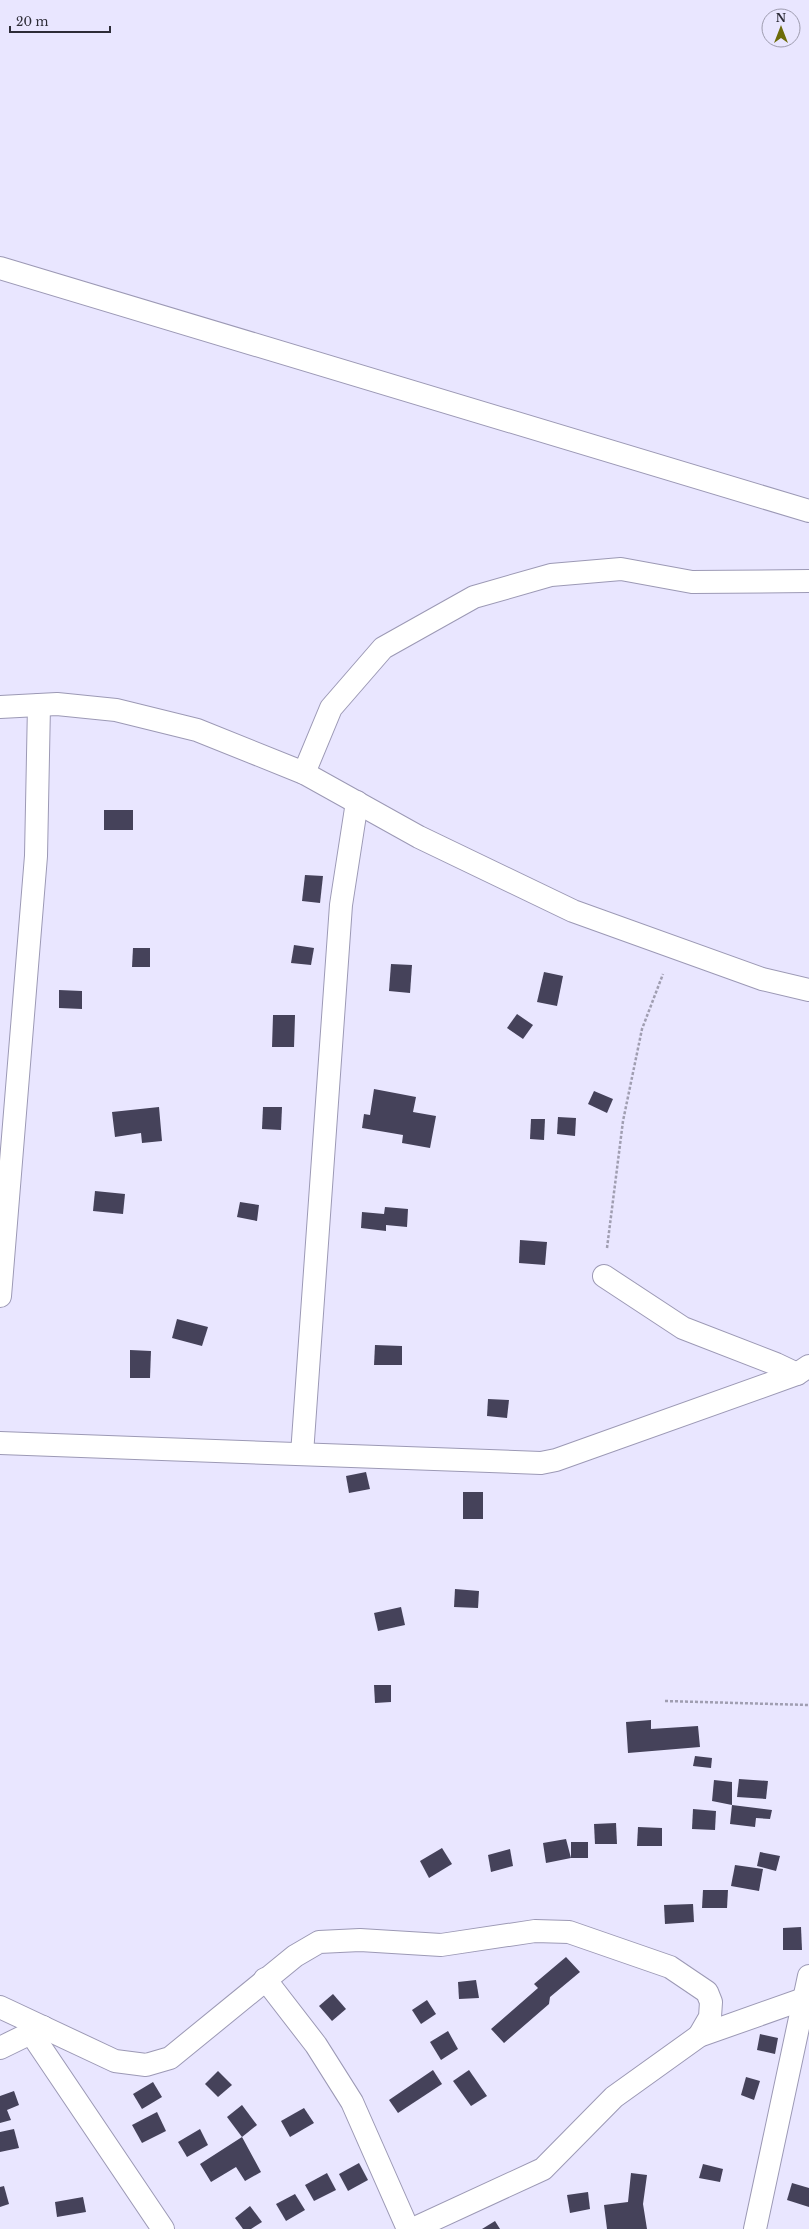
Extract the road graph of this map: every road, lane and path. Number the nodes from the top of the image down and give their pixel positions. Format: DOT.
graph roads {
  1 [pos="0,268"];
  2 [pos="809,511"];
  3 [pos="809,581"];
  4 [pos="39,705"];
  5 [pos="0,707"];
  6 [pos="304,773"];
  7 [pos="357,802"];
  8 [pos="673,947"];
  9 [pos="809,990"];
  10 [pos="604,1276"];
  11 [pos="0,1296"];
  12 [pos="803,1370"];
  13 [pos="0,1443"];
  14 [pos="302,1454"];
  15 [pos="665,1701"];
  16 [pos="809,1705"];
  17 [pos="809,1976"];
  18 [pos="265,1979"];
  19 [pos="807,1998"];
  20 [pos="0,2007"];
  21 [pos="37,2030"];
  22 [pos="699,2036"];
  23 [pos="0,2048"];
  24 [pos="163,2229"];
  25 [pos="408,2229"];
  26 [pos="413,2229"];
  27 [pos="755,2229"];
  1 -- 2 [label="street"];
  3 -- 6 [label="street"];
  4 -- 5 [label="street"];
  4 -- 6 [label="street"];
  4 -- 11 [label="street"];
  6 -- 7 [label="street"];
  7 -- 8 [label="street"];
  7 -- 14 [label="street"];
  8 -- 9 [label="street"];
  8 -- 10 [label="path"];
  10 -- 12 [label="street"];
  12 -- 14 [label="street"];
  13 -- 14 [label="street"];
  15 -- 16 [label="path"];
  17 -- 19 [label="street"];
  18 -- 21 [label="street"];
  18 -- 22 [label="street"];
  18 -- 25 [label="street"];
  19 -- 22 [label="street"];
  19 -- 27 [label="street"];
  20 -- 21 [label="street"];
  21 -- 23 [label="street"];
  21 -- 24 [label="street"];
  22 -- 26 [label="street"];
}
